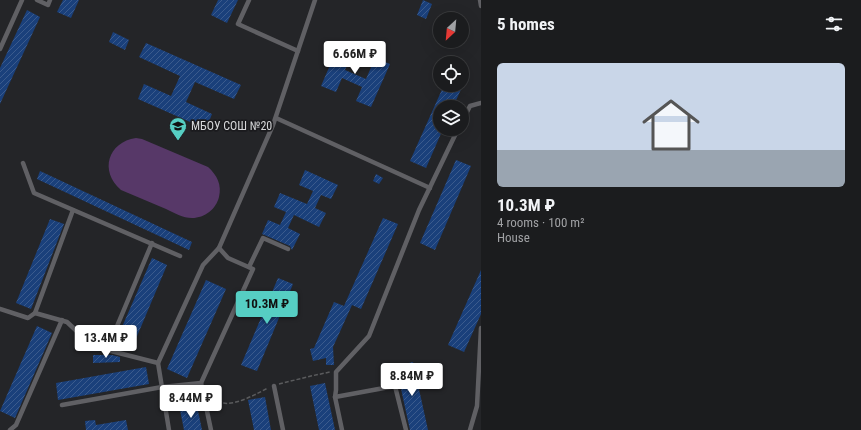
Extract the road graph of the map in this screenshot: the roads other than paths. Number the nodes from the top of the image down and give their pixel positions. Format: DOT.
graph roads {
  1 [pos="22,0"];
  2 [pos="37,0"];
  3 [pos="50,0"];
  4 [pos="249,0"];
  5 [pos="315,0"];
  6 [pos="480,0"];
  7 [pos="481,6"];
  8 [pos="0,49"];
  9 [pos="298,51"];
  10 [pos="481,103"];
  11 [pos="469,108"];
  12 [pos="276,118"];
  13 [pos="455,136"];
  14 [pos="23,163"];
  15 [pos="430,188"];
  16 [pos="73,210"];
  17 [pos="152,243"];
  18 [pos="219,248"];
  19 [pos="288,249"];
  20 [pos="180,256"];
  21 [pos="249,267"];
  22 [pos="0,309"];
  23 [pos="35,313"];
  24 [pos="62,320"];
  25 [pos="481,328"];
  26 [pos="107,350"];
  27 [pos="158,363"];
  28 [pos="201,383"];
  29 [pos="274,386"];
  30 [pos="162,388"];
  31 [pos="335,397"];
  32 [pos="62,405"];
  33 [pos="10,430"];
  34 [pos="169,430"];
  35 [pos="211,430"];
  36 [pos="283,430"];
  37 [pos="342,430"];
  38 [pos="406,430"];
  39 [pos="470,430"];
  1 -- 8 [label="lane"];
  2 -- 3 [label="lane"];
  4 -- 9 [label="lane"];
  5 -- 9 [label="lane"];
  6 -- 7 [label="lane"];
  9 -- 12 [label="lane"];
  10 -- 11 [label="lane"];
  12 -- 15 [label="lane"];
  12 -- 18 [label="lane"];
  13 -- 15 [label="lane"];
  14 -- 16 [label="lane"];
  15 -- 31 [label="lane"];
  16 -- 17 [label="lane"];
  16 -- 23 [label="lane"];
  17 -- 20 [label="lane"];
  17 -- 26 [label="lane"];
  18 -- 21 [label="lane"];
  18 -- 27 [label="lane"];
  19 -- 21 [label="lane"];
  21 -- 28 [label="lane"];
  22 -- 23 [label="lane"];
  23 -- 24 [label="lane"];
  24 -- 26 [label="lane"];
  24 -- 33 [label="lane"];
  25 -- 39 [label="lane"];
  26 -- 27 [label="lane"];
  27 -- 30 [label="lane"];
  28 -- 30 [label="lane"];
  28 -- 35 [label="lane"];
  29 -- 36 [label="lane"];
  30 -- 32 [label="lane"];
  30 -- 34 [label="lane"];
  31 -- 37 [label="lane"];
  31 -- 38 [label="lane"];
}
